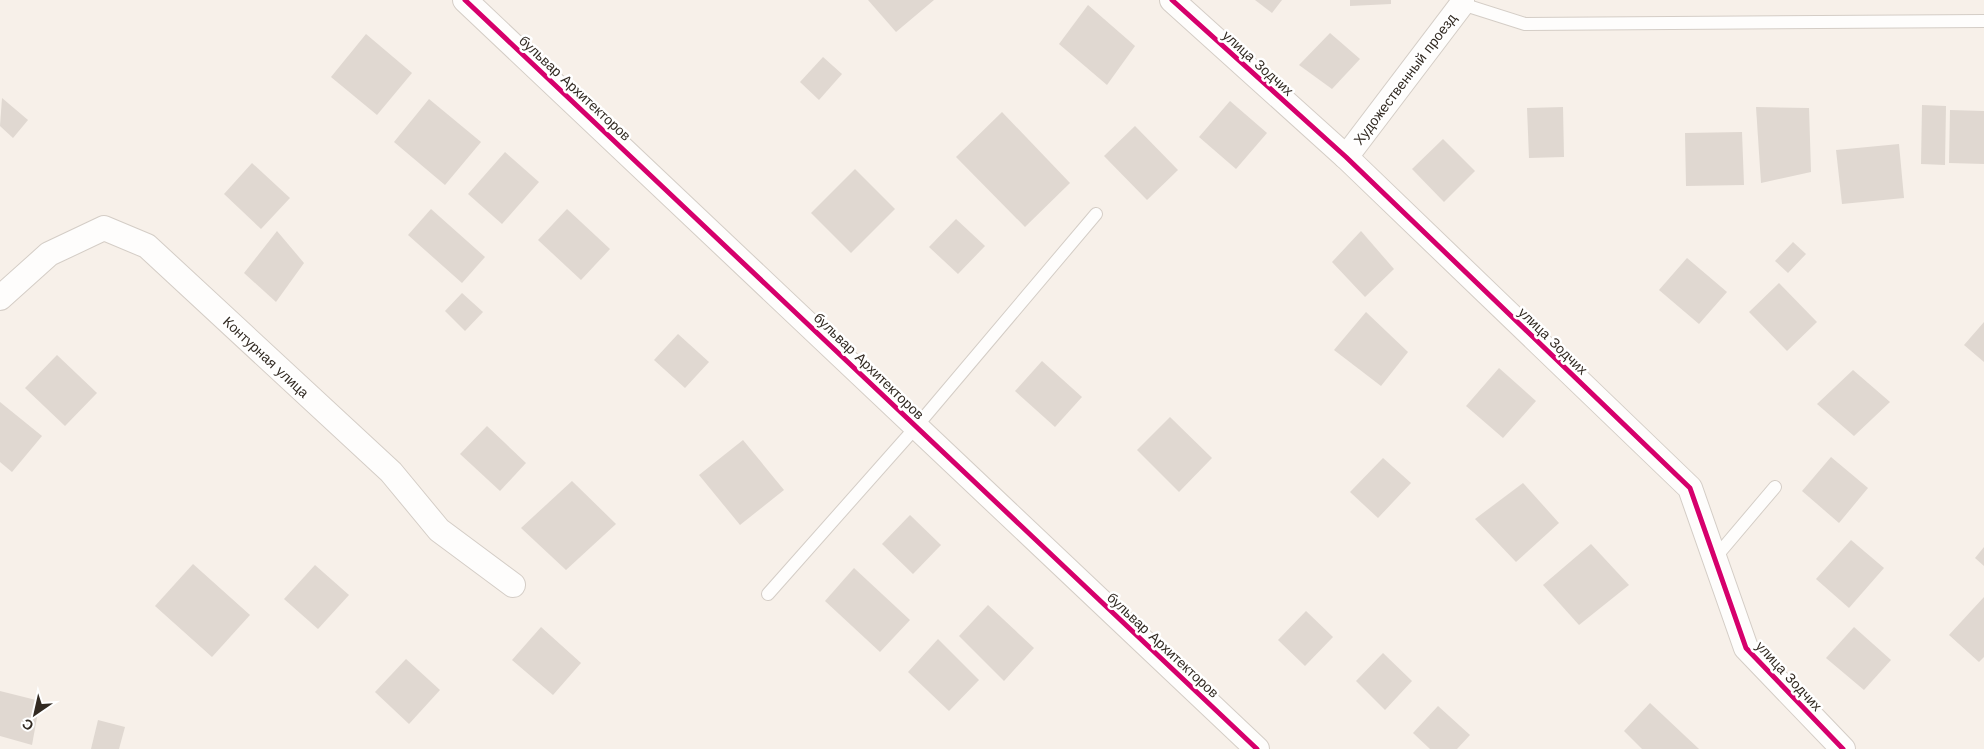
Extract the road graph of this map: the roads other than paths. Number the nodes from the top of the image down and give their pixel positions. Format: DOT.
graph roads {
  1 [pos="465,0"];
  2 [pos="1172,0"];
  3 [pos="1462,2"];
  4 [pos="1984,21"];
  5 [pos="1346,157"];
  6 [pos="1096,214"];
  7 [pos="0,298"];
  8 [pos="916,427"];
  9 [pos="1775,487"];
  10 [pos="1714,559"];
  11 [pos="513,585"];
  12 [pos="768,594"];
  13 [pos="1257,749"];
  14 [pos="1843,749"];
  1 -- 8 [label="street, бульвар Архитекторов"];
  2 -- 5 [label="street, улица Зодчих"];
  3 -- 4 [label="lane"];
  3 -- 5 [label="street, Художественный проезд"];
  5 -- 10 [label="street, улица Зодчих"];
  6 -- 8 [label="lane"];
  7 -- 11 [label="street, Контурная улица"];
  8 -- 12 [label="lane"];
  8 -- 13 [label="street, бульвар Архитекторов"];
  9 -- 10 [label="lane"];
  10 -- 14 [label="street, улица Зодчих"];
}
